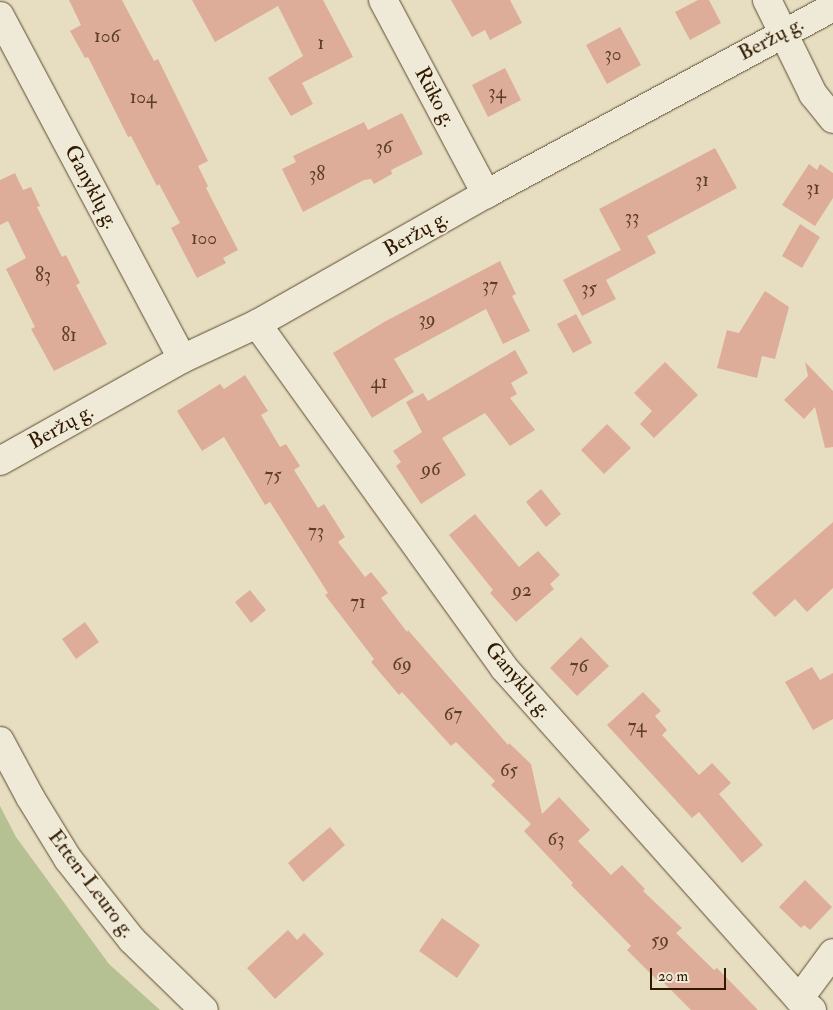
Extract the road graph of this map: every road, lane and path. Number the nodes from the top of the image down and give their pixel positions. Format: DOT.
graph roads {
  1 [pos="383,0"];
  2 [pos="767,0"];
  3 [pos="833,7"];
  4 [pos="0,16"];
  5 [pos="784,32"];
  6 [pos="833,119"];
  7 [pos="486,194"];
  8 [pos="257,324"];
  9 [pos="182,359"];
  10 [pos="0,461"];
  11 [pos="0,741"];
  12 [pos="833,953"];
  13 [pos="805,1004"];
  14 [pos="204,1010"];
  1 -- 7 [label="street, Rūko g."];
  2 -- 5 [label="street"];
  3 -- 5 [label="street, Beržų g."];
  4 -- 9 [label="street, Ganyklų g."];
  5 -- 6 [label="street"];
  5 -- 7 [label="street, Beržų g."];
  7 -- 8 [label="street, Beržų g."];
  8 -- 9 [label="street, Beržų g."];
  8 -- 13 [label="street, Ganyklų g."];
  9 -- 10 [label="street, Beržų g."];
  11 -- 14 [label="street, Etten-Leuro g."];
  12 -- 13 [label="street"];
}
